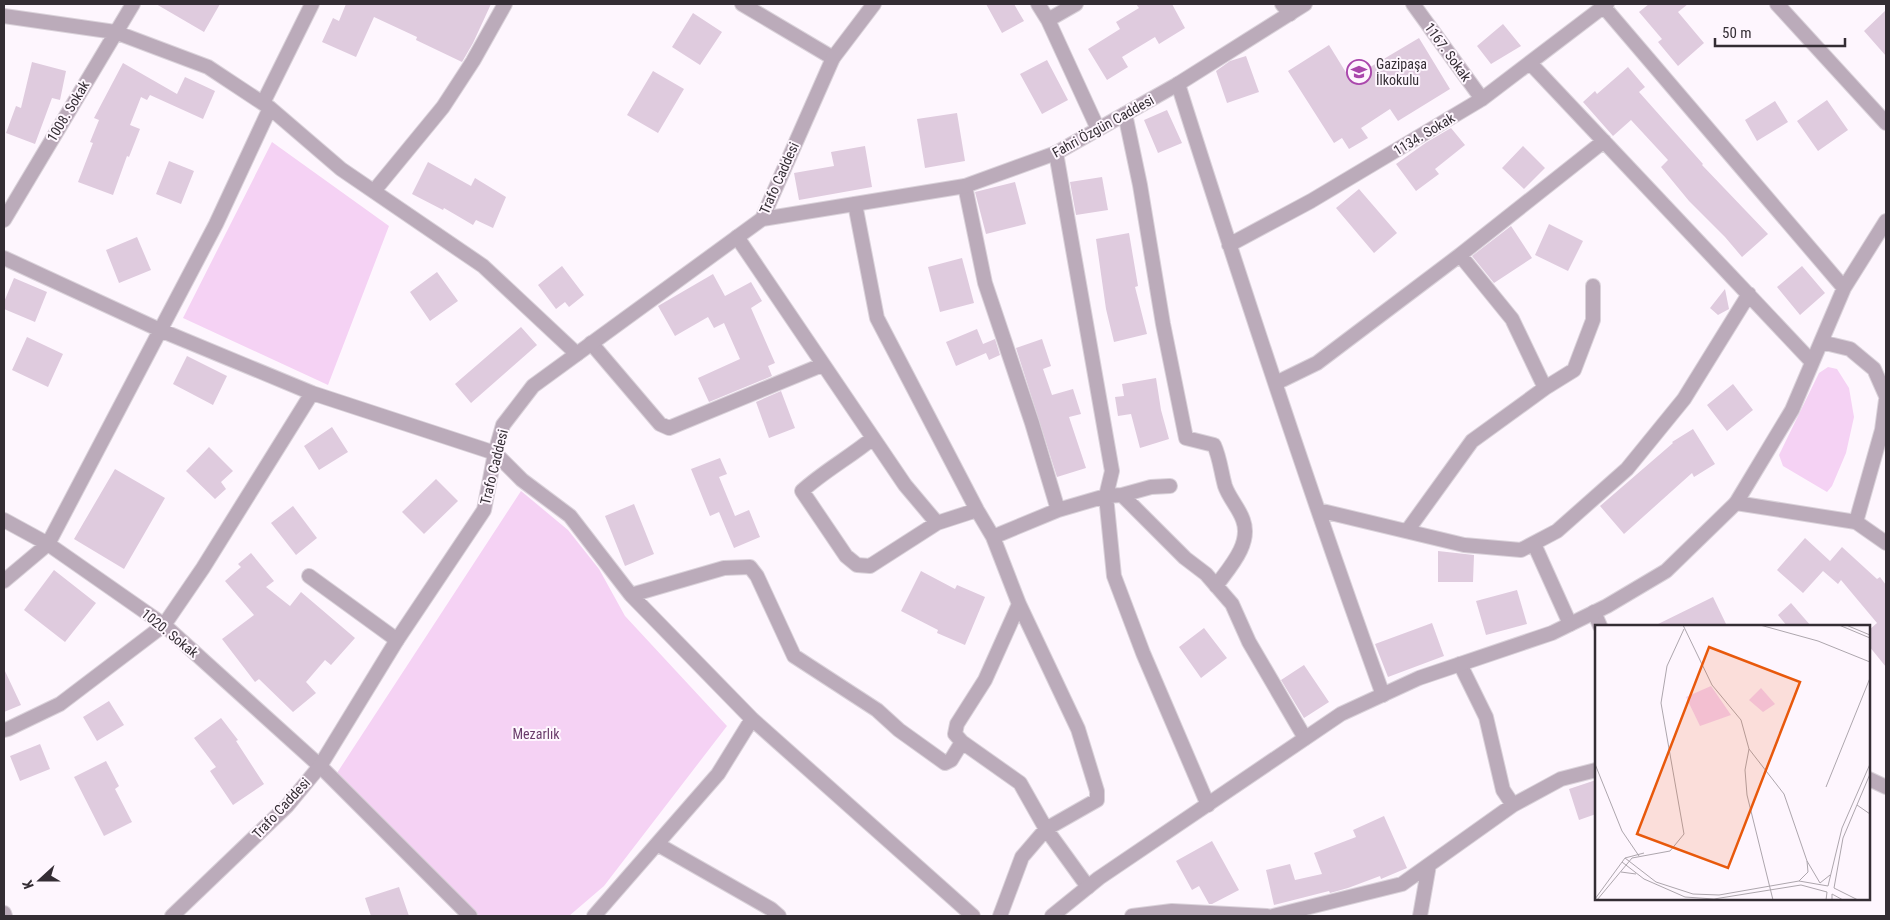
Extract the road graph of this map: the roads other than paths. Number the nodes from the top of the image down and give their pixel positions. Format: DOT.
graph roads {
  1 [pos="133,4"];
  2 [pos="312,4"];
  3 [pos="505,4"];
  4 [pos="742,4"];
  5 [pos="874,4"];
  6 [pos="1038,4"];
  7 [pos="1076,4"];
  8 [pos="1305,4"];
  9 [pos="1413,4"];
  10 [pos="1777,4"];
  11 [pos="1605,6"];
  12 [pos="1286,9"];
  13 [pos="4,16"];
  14 [pos="1048,20"];
  15 [pos="115,32"];
  16 [pos="833,58"];
  17 [pos="1530,63"];
  18 [pos="1178,84"];
  19 [pos="1482,99"];
  20 [pos="266,106"];
  21 [pos="1125,114"];
  22 [pos="1886,123"];
  23 [pos="1098,129"];
  24 [pos="1604,141"];
  25 [pos="1056,153"];
  26 [pos="965,186"];
  27 [pos="374,191"];
  28 [pos="855,204"];
  29 [pos="762,219"];
  30 [pos="4,220"];
  31 [pos="1886,221"];
  32 [pos="737,237"];
  33 [pos="1229,245"];
  34 [pos="1460,255"];
  35 [pos="4,258"];
  36 [pos="1593,286"];
  37 [pos="1844,288"];
  38 [pos="1748,294"];
  39 [pos="160,330"];
  40 [pos="1821,342"];
  41 [pos="591,344"];
  42 [pos="577,354"];
  43 [pos="1812,362"];
  44 [pos="822,365"];
  45 [pos="1276,383"];
  46 [pos="1545,388"];
  47 [pos="312,393"];
  48 [pos="1886,396"];
  49 [pos="1886,400"];
  50 [pos="873,438"];
  51 [pos="495,453"];
  52 [pos="1170,486"];
  53 [pos="1122,495"];
  54 [pos="1106,496"];
  55 [pos="1736,503"];
  56 [pos="977,510"];
  57 [pos="1058,510"];
  58 [pos="1318,510"];
  59 [pos="4,520"];
  60 [pos="1856,522"];
  61 [pos="937,523"];
  62 [pos="1407,531"];
  63 [pos="993,537"];
  64 [pos="1886,543"];
  65 [pos="48,544"];
  66 [pos="1534,544"];
  67 [pos="309,576"];
  68 [pos="4,581"];
  69 [pos="1216,586"];
  70 [pos="631,595"];
  71 [pos="1019,604"];
  72 [pos="1594,612"];
  73 [pos="1570,624"];
  74 [pos="164,625"];
  75 [pos="1600,625"];
  76 [pos="397,640"];
  77 [pos="1460,664"];
  78 [pos="1383,694"];
  79 [pos="752,719"];
  80 [pos="4,730"];
  81 [pos="1305,738"];
  82 [pos="962,742"];
  83 [pos="320,766"];
  84 [pos="1595,770"];
  85 [pos="1870,779"];
  86 [pos="1886,787"];
  87 [pos="1208,805"];
  88 [pos="1513,805"];
  89 [pos="1046,829"];
  90 [pos="657,844"];
  91 [pos="1429,865"];
  92 [pos="1088,887"];
  93 [pos="4,913"];
  94 [pos="5,916"];
  95 [pos="172,916"];
  96 [pos="470,916"];
  97 [pos="594,916"];
  98 [pos="779,916"];
  99 [pos="973,916"];
  100 [pos="1000,916"];
  101 [pos="1052,916"];
  102 [pos="1132,916"];
  103 [pos="1267,916"];
  104 [pos="1273,916"];
  105 [pos="1420,916"];
  1 -- 15 [label="street, 1008. Sokak"];
  2 -- 20 [label="street"];
  3 -- 27 [label="street"];
  4 -- 16 [label="street"];
  5 -- 16 [label="street, Trafo Caddesi"];
  6 -- 14 [label="street"];
  7 -- 14 [label="street"];
  8 -- 12 [label="street, Fahri Özgün Caddesi"];
  9 -- 19 [label="street, 1167. Sokak"];
  10 -- 22 [label="street"];
  11 -- 17 [label="street, 1134. Sokak"];
  11 -- 37 [label="street"];
  12 -- 18 [label="street, Fahri Özgün Caddesi"];
  13 -- 15 [label="street"];
  14 -- 23 [label="street"];
  15 -- 20 [label="street"];
  15 -- 30 [label="street, 1008. Sokak"];
  16 -- 29 [label="street, Trafo Caddesi"];
  17 -- 19 [label="street, 1134. Sokak"];
  17 -- 24 [label="street"];
  18 -- 21 [label="street, Fahri Özgün Caddesi"];
  18 -- 33 [label="street"];
  19 -- 33 [label="street, 1134. Sokak"];
  20 -- 27 [label="street"];
  20 -- 39 [label="street"];
  21 -- 23 [label="street, Fahri Özgün Caddesi"];
  21 -- 69 [label="street"];
  23 -- 25 [label="street, Fahri Özgün Caddesi"];
  24 -- 34 [label="street"];
  24 -- 38 [label="street"];
  25 -- 26 [label="street, Fahri Özgün Caddesi"];
  25 -- 54 [label="street"];
  26 -- 28 [label="street, Fahri Özgün Caddesi"];
  26 -- 57 [label="street"];
  27 -- 42 [label="street"];
  28 -- 29 [label="street, Fahri Özgün Caddesi"];
  28 -- 56 [label="street"];
  29 -- 32 [label="street, Trafo Caddesi"];
  31 -- 37 [label="street"];
  32 -- 41 [label="street, Trafo Caddesi"];
  32 -- 44 [label="street"];
  33 -- 45 [label="street"];
  34 -- 45 [label="street"];
  34 -- 46 [label="street"];
  35 -- 39 [label="street"];
  36 -- 46 [label="street"];
  37 -- 40 [label="street"];
  38 -- 43 [label="street"];
  38 -- 66 [label="street"];
  39 -- 47 [label="street"];
  39 -- 65 [label="street"];
  40 -- 43 [label="street"];
  40 -- 48 [label="street"];
  41 -- 42 [label="street, Trafo Caddesi"];
  41 -- 44 [label="street"];
  42 -- 51 [label="street, Trafo Caddesi"];
  43 -- 55 [label="street"];
  44 -- 50 [label="street"];
  45 -- 58 [label="street"];
  46 -- 62 [label="street"];
  47 -- 51 [label="street"];
  47 -- 74 [label="street"];
  49 -- 60 [label="street"];
  50 -- 61 [label="street"];
  50 -- 61 [label="street"];
  51 -- 70 [label="street"];
  51 -- 76 [label="street, Trafo Caddesi"];
  52 -- 53 [label="street"];
  53 -- 54 [label="street"];
  53 -- 69 [label="street"];
  54 -- 57 [label="street"];
  54 -- 87 [label="street"];
  55 -- 60 [label="street"];
  55 -- 72 [label="street"];
  56 -- 61 [label="street"];
  56 -- 63 [label="street"];
  57 -- 63 [label="street"];
  58 -- 62 [label="street"];
  58 -- 78 [label="street"];
  59 -- 65 [label="street, 1020. Sokak"];
  60 -- 64 [label="street"];
  62 -- 66 [label="street"];
  63 -- 71 [label="street"];
  65 -- 68 [label="street"];
  65 -- 74 [label="street, 1020. Sokak"];
  66 -- 73 [label="street"];
  67 -- 76 [label="street"];
  69 -- 81 [label="street"];
  70 -- 79 [label="street"];
  70 -- 82 [label="street"];
  71 -- 82 [label="street"];
  71 -- 89 [label="street"];
  72 -- 73 [label="street"];
  72 -- 75 [label="street"];
  73 -- 77 [label="street"];
  74 -- 80 [label="street"];
  74 -- 83 [label="street, 1020. Sokak"];
  76 -- 83 [label="street, Trafo Caddesi"];
  77 -- 78 [label="street"];
  77 -- 88 [label="street"];
  78 -- 81 [label="street"];
  79 -- 90 [label="street"];
  79 -- 99 [label="street"];
  81 -- 87 [label="street"];
  82 -- 89 [label="street"];
  83 -- 95 [label="street, Trafo Caddesi"];
  83 -- 96 [label="street, 1020. Sokak"];
  84 -- 88 [label="street"];
  85 -- 86 [label="street"];
  87 -- 92 [label="street"];
  88 -- 91 [label="street"];
  89 -- 92 [label="street"];
  89 -- 100 [label="street"];
  90 -- 97 [label="street"];
  90 -- 98 [label="street"];
  91 -- 104 [label="street"];
  91 -- 105 [label="street"];
  92 -- 101 [label="street"];
  93 -- 94 [label="street"];
  102 -- 103 [label="street"];
}
